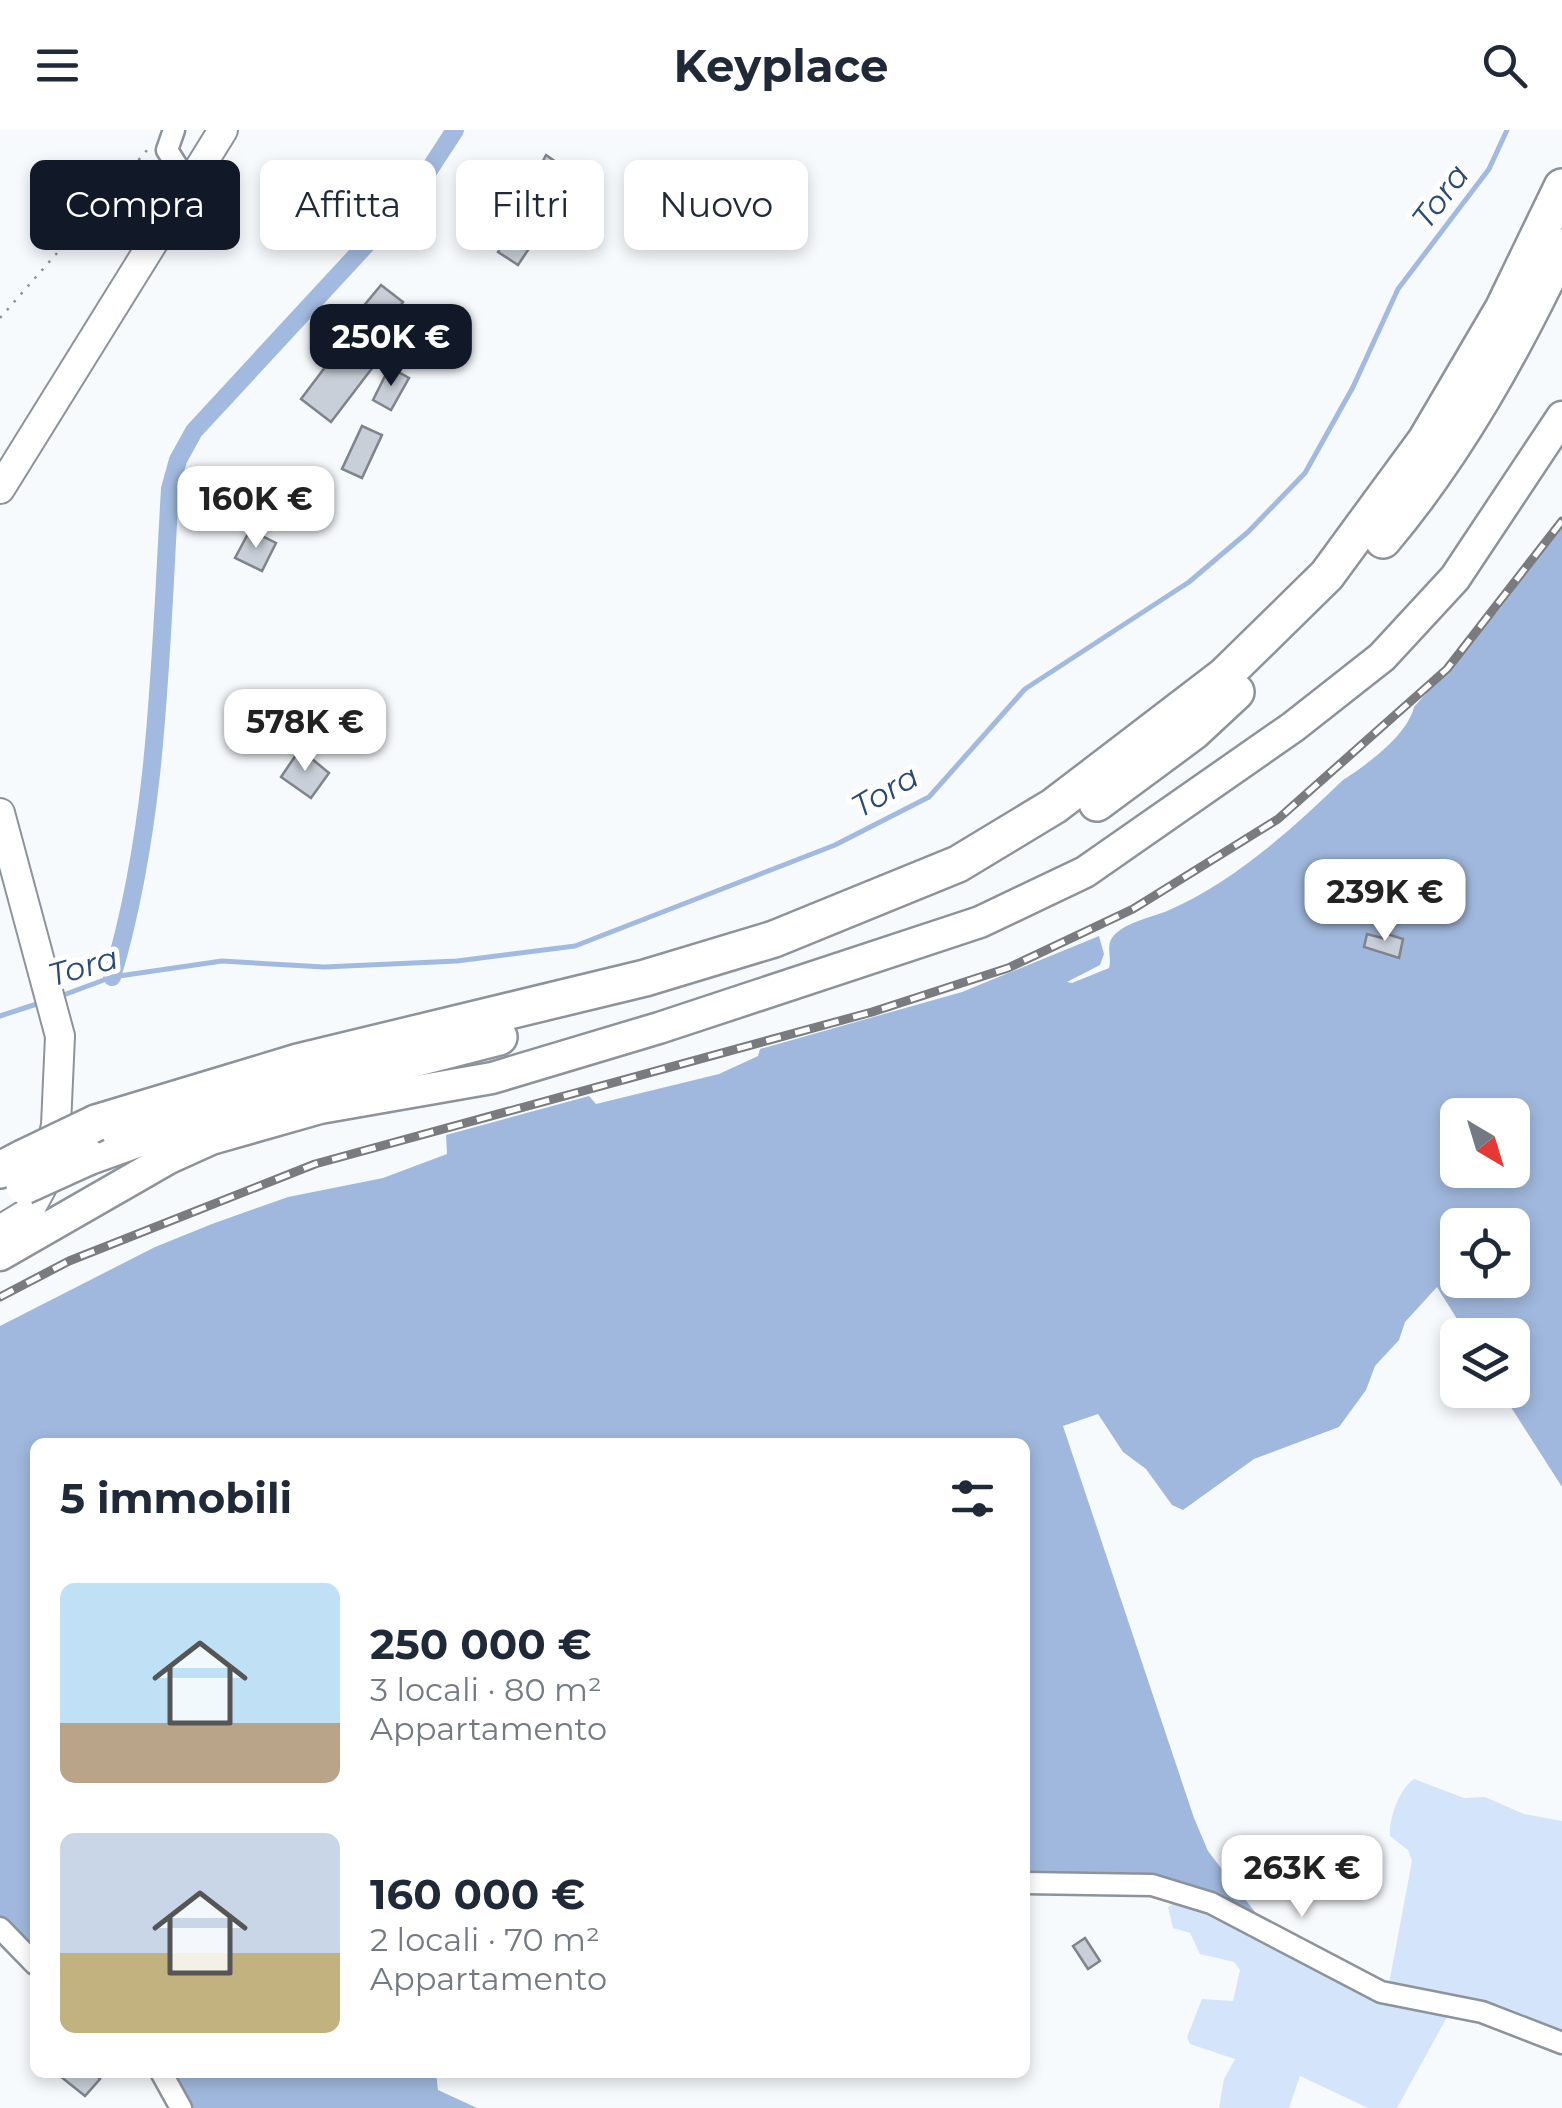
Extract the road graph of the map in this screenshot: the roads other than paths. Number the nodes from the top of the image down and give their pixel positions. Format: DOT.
graph roads {
  1 [pos="223,130"];
  2 [pos="166,134"];
  3 [pos="174,160"];
  4 [pos="205,160"];
  5 [pos="1562,187"];
  6 [pos="1562,247"];
  7 [pos="149,250"];
  8 [pos="1562,417"];
  9 [pos="0,489"];
  10 [pos="0,814"];
  11 [pos="92,1140"];
  12 [pos="12,1178"];
  13 [pos="0,1230"];
  14 [pos="0,1255"];
  15 [pos="1030,1883"];
  16 [pos="0,1928"];
  17 [pos="30,1959"];
  18 [pos="1562,2043"];
  19 [pos="164,2078"];
  20 [pos="181,2108"];
  1 -- 4 [label="street"];
  2 -- 3 [label="street"];
  5 -- 11 [label="highway"];
  6 -- 11 [label="highway"];
  7 -- 9 [label="street"];
  8 -- 14 [label="main road"];
  10 -- 13 [label="street"];
  11 -- 12 [label="highway, bridge"];
  15 -- 18 [label="street"];
  16 -- 17 [label="street"];
  19 -- 20 [label="street"];
}
